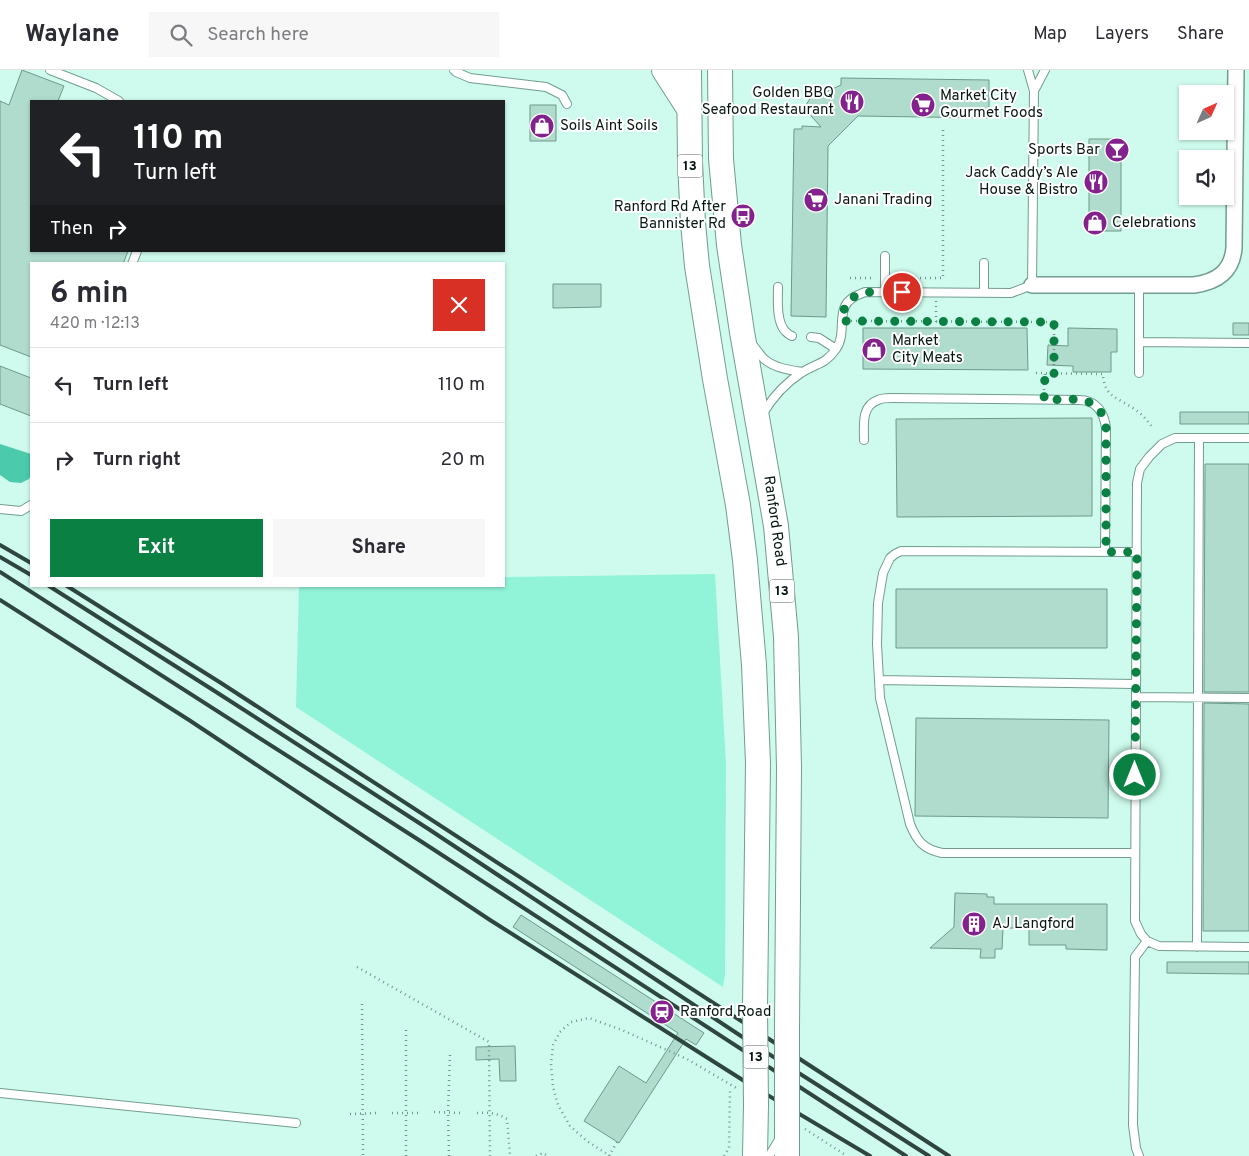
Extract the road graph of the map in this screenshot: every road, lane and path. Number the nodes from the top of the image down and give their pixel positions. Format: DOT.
graph roads {
  1 [pos="50,70"];
  2 [pos="454,70"];
  3 [pos="664,70"];
  4 [pos="689,70"];
  5 [pos="1028,70"];
  6 [pos="1046,70"];
  7 [pos="1236,70"];
  8 [pos="722,76"];
  9 [pos="1034,91"];
  10 [pos="117,100"];
  11 [pos="567,104"];
  12 [pos="689,109"];
  13 [pos="943,130"];
  14 [pos="885,256"];
  15 [pos="984,263"];
  16 [pos="850,278"];
  17 [pos="885,278"];
  18 [pos="1032,285"];
  19 [pos="1139,285"];
  20 [pos="778,286"];
  21 [pos="884,292"];
  22 [pos="984,293"];
  23 [pos="842,321"];
  24 [pos="742,332"];
  25 [pos="792,336"];
  26 [pos="811,337"];
  27 [pos="1139,342"];
  28 [pos="1249,343"];
  29 [pos="836,350"];
  30 [pos="802,372"];
  31 [pos="1036,373"];
  32 [pos="1139,373"];
  33 [pos="1045,374"];
  34 [pos="1054,374"];
  35 [pos="1044,400"];
  36 [pos="759,422"];
  37 [pos="1153,428"];
  38 [pos="1199,438"];
  39 [pos="1249,438"];
  40 [pos="864,440"];
  41 [pos="30,506"];
  42 [pos="0,509"];
  43 [pos="1106,552"];
  44 [pos="1137,552"];
  45 [pos="879,680"];
  46 [pos="1136,684"];
  47 [pos="1136,697"];
  48 [pos="1198,697"];
  49 [pos="1249,698"];
  50 [pos="1135,853"];
  51 [pos="1147,941"];
  52 [pos="1197,946"];
  53 [pos="1249,947"];
  54 [pos="357,967"];
  55 [pos="362,1004"];
  56 [pos="406,1030"];
  57 [pos="450,1054"];
  58 [pos="687,1058"];
  59 [pos="730,1089"];
  60 [pos="0,1093"];
  61 [pos="434,1112"];
  62 [pos="448,1112"];
  63 [pos="477,1112"];
  64 [pos="490,1112"];
  65 [pos="363,1113"];
  66 [pos="376,1113"];
  67 [pos="392,1113"];
  68 [pos="406,1113"];
  69 [pos="420,1113"];
  70 [pos="463,1113"];
  71 [pos="350,1114"];
  72 [pos="296,1123"];
  73 [pos="787,1125"];
  74 [pos="617,1142"];
  75 [pos="363,1156"];
  76 [pos="406,1156"];
  77 [pos="449,1156"];
  78 [pos="490,1156"];
  79 [pos="510,1156"];
  80 [pos="536,1156"];
  81 [pos="548,1156"];
  82 [pos="609,1156"];
  83 [pos="724,1156"];
  84 [pos="755,1156"];
  85 [pos="769,1156"];
  86 [pos="786,1156"];
  87 [pos="1139,1156"];
  1 -- 10 [label="lane"];
  2 -- 11 [label="lane"];
  3 -- 12 [label="main road"];
  4 -- 12 [label="main road, 13"];
  5 -- 9 [label="lane"];
  6 -- 9 [label="lane"];
  7 -- 19 [label="street"];
  8 -- 24 [label="main road, Ranford Road / 13"];
  9 -- 18 [label="lane"];
  12 -- 84 [label="main road, 13, bridge"];
  13 -- 17 [label="path"];
  14 -- 17 [label="lane"];
  15 -- 22 [label="lane"];
  16 -- 17 [label="path"];
  17 -- 21 [label="lane"];
  18 -- 19 [label="street"];
  18 -- 22 [label="lane"];
  19 -- 27 [label="lane"];
  20 -- 25 [label="lane"];
  21 -- 22 [label="lane"];
  21 -- 23 [label="lane"];
  23 -- 29 [label="lane"];
  23 -- 34 [label="path"];
  24 -- 30 [label="lane"];
  24 -- 36 [label="main road, Ranford Road / 13"];
  26 -- 29 [label="lane"];
  27 -- 28 [label="lane"];
  27 -- 32 [label="lane"];
  29 -- 30 [label="lane"];
  30 -- 36 [label="lane"];
  31 -- 33 [label="path"];
  33 -- 34 [label="path"];
  33 -- 35 [label="path"];
  34 -- 37 [label="path"];
  35 -- 40 [label="lane"];
  35 -- 43 [label="lane"];
  36 -- 73 [label="main road, Ranford Road / 13, bridge"];
  38 -- 39 [label="lane"];
  38 -- 44 [label="lane"];
  38 -- 48 [label="lane"];
  41 -- 42 [label="lane"];
  43 -- 44 [label="lane"];
  43 -- 45 [label="lane"];
  44 -- 46 [label="lane"];
  45 -- 46 [label="lane"];
  45 -- 50 [label="lane"];
  46 -- 47 [label="lane"];
  47 -- 48 [label="lane"];
  47 -- 50 [label="lane"];
  48 -- 49 [label="lane"];
  48 -- 52 [label="lane"];
  50 -- 51 [label="lane"];
  51 -- 52 [label="lane"];
  51 -- 87 [label="lane"];
  52 -- 53 [label="lane"];
  54 -- 64 [label="path"];
  55 -- 65 [label="path"];
  56 -- 68 [label="path"];
  57 -- 62 [label="path"];
  58 -- 82 [label="path"];
  59 -- 83 [label="path"];
  60 -- 72 [label="lane"];
  61 -- 62 [label="path"];
  62 -- 70 [label="path"];
  62 -- 77 [label="path"];
  63 -- 64 [label="path"];
  64 -- 78 [label="path"];
  64 -- 79 [label="path"];
  65 -- 66 [label="path"];
  65 -- 71 [label="path"];
  65 -- 75 [label="path"];
  67 -- 68 [label="path"];
  68 -- 69 [label="path"];
  68 -- 76 [label="path"];
  73 -- 85 [label="lane"];
  73 -- 86 [label="main road, Ranford Road / 13"];
  74 -- 82 [label="path"];
  80 -- 81 [label="path"];
}
